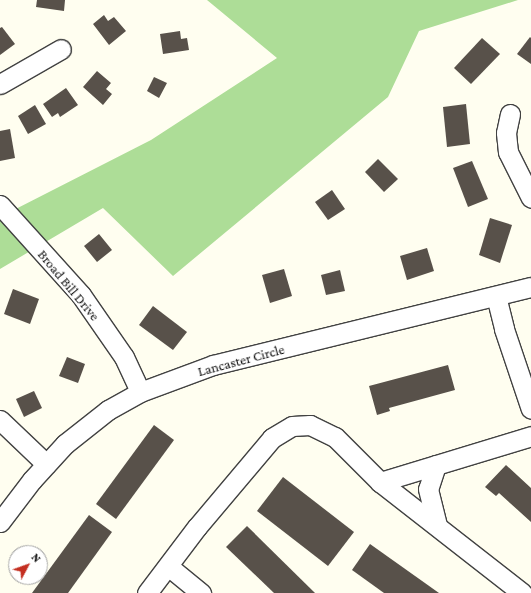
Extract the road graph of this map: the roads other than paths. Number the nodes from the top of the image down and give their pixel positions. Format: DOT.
graph roads {
  1 [pos="61,49"];
  2 [pos="0,84"];
  3 [pos="510,114"];
  4 [pos="531,198"];
  5 [pos="0,205"];
  6 [pos="531,287"];
  7 [pos="496,296"];
  8 [pos="140,392"];
  9 [pos="531,409"];
  10 [pos="0,420"];
  11 [pos="531,436"];
  12 [pos="46,464"];
  13 [pos="436,465"];
  14 [pos="380,482"];
  15 [pos="0,522"];
  16 [pos="437,524"];
  17 [pos="168,566"];
  18 [pos="147,593"];
  19 [pos="201,593"];
  20 [pos="522,593"];
  1 -- 2 [label="street"];
  3 -- 4 [label="street"];
  5 -- 8 [label="street, Broad Bill Drive"];
  6 -- 7 [label="street, Lancaster Circle"];
  7 -- 8 [label="street, Lancaster Circle"];
  7 -- 9 [label="street"];
  8 -- 12 [label="street, Lancaster Circle"];
  10 -- 12 [label="street"];
  11 -- 13 [label="street"];
  12 -- 15 [label="street, Lancaster Circle"];
  13 -- 14 [label="street"];
  13 -- 16 [label="street"];
  14 -- 16 [label="street"];
  14 -- 17 [label="street"];
  16 -- 20 [label="street"];
  17 -- 18 [label="street"];
  17 -- 19 [label="street"];
}
